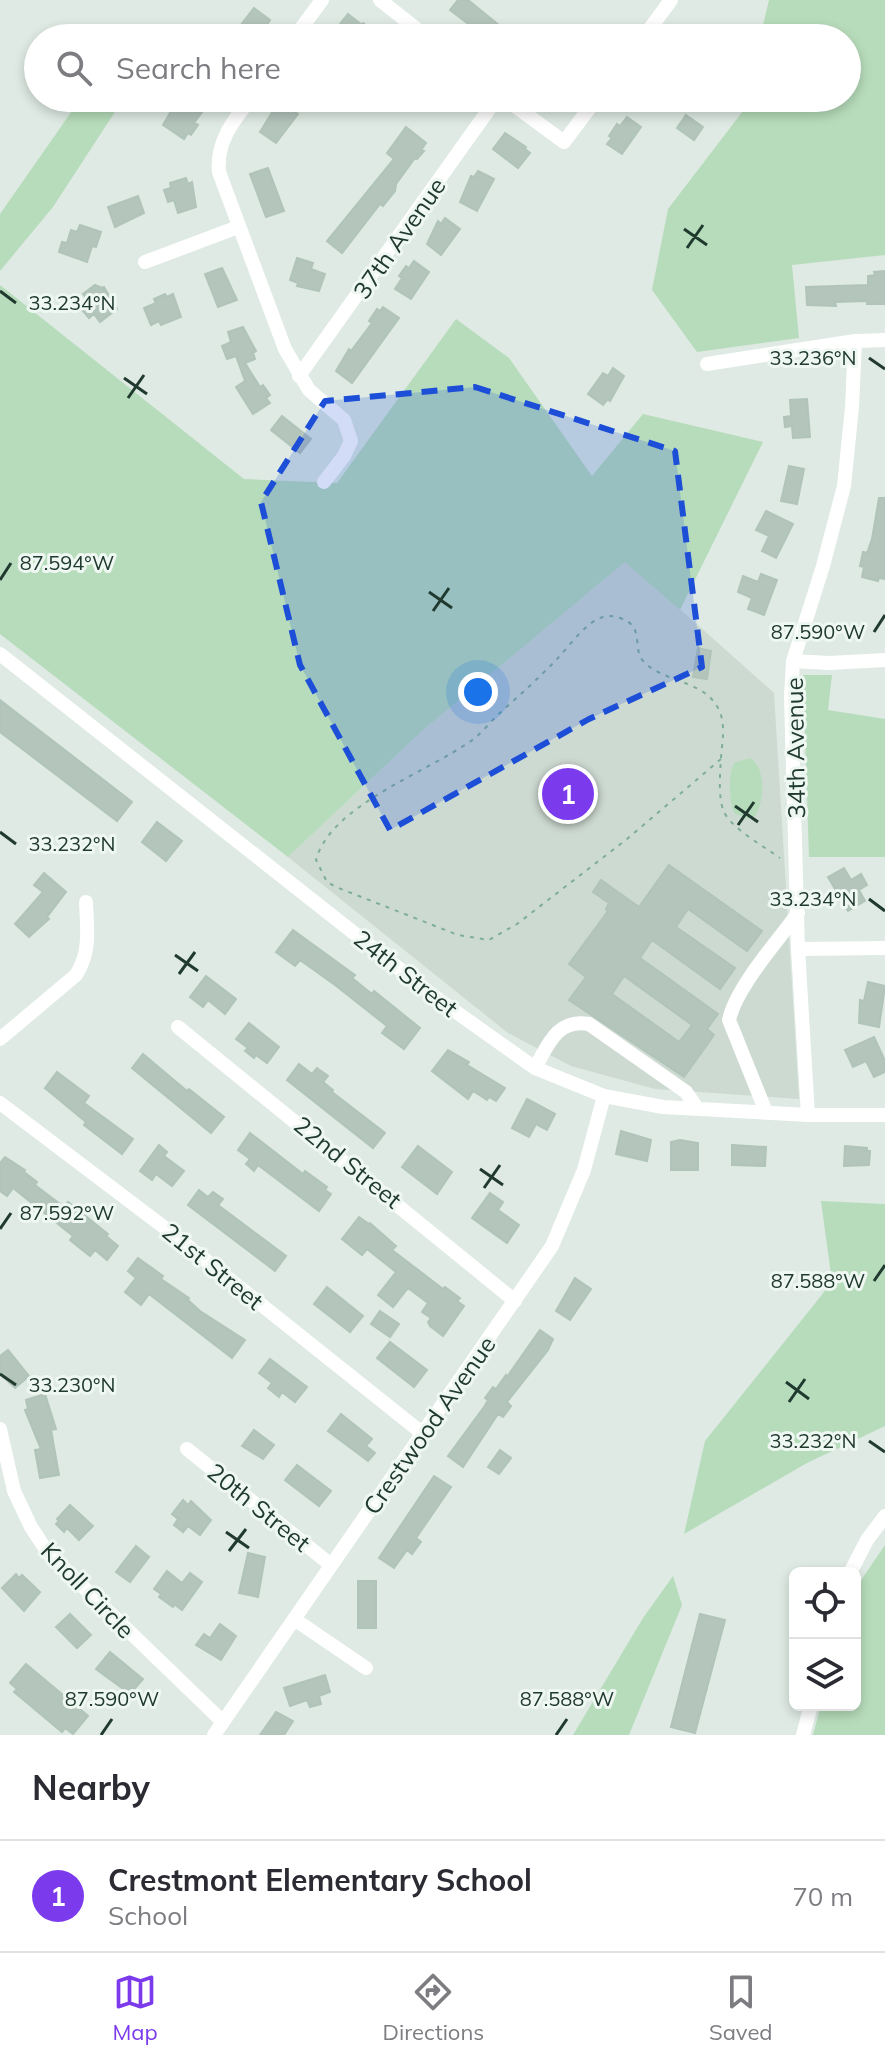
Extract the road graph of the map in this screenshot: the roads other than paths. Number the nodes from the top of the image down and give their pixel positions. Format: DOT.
graph roads {
  1 [pos="322,0"];
  2 [pos="380,0"];
  3 [pos="671,0"];
  4 [pos="304,24"];
  5 [pos="410,24"];
  6 [pos="653,24"];
  7 [pos="240,112"];
  8 [pos="487,112"];
  9 [pos="523,112"];
  10 [pos="586,112"];
  11 [pos="238,227"];
  12 [pos="145,262"];
  13 [pos="885,340"];
  14 [pos="855,341"];
  15 [pos="707,364"];
  16 [pos="299,376"];
  17 [pos="324,482"];
  18 [pos="0,654"];
  19 [pos="885,660"];
  20 [pos="793,661"];
  21 [pos="86,902"];
  22 [pos="798,913"];
  23 [pos="885,948"];
  24 [pos="798,949"];
  25 [pos="178,1027"];
  26 [pos="0,1039"];
  27 [pos="535,1068"];
  28 [pos="604,1096"];
  29 [pos="0,1103"];
  30 [pos="697,1108"];
  31 [pos="766,1112"];
  32 [pos="808,1115"];
  33 [pos="885,1115"];
  34 [pos="515,1301"];
  35 [pos="0,1429"];
  36 [pos="422,1433"];
  37 [pos="187,1449"];
  38 [pos="885,1516"];
  39 [pos="331,1565"];
  40 [pos="853,1567"];
  41 [pos="294,1619"];
  42 [pos="366,1668"];
  43 [pos="809,1711"];
  44 [pos="223,1722"];
  45 [pos="214,1735"];
  46 [pos="803,1735"];
  1 -- 4 [label="street"];
  2 -- 5 [label="street"];
  3 -- 6 [label="street"];
  7 -- 11 [label="street"];
  8 -- 16 [label="street, 37th Avenue"];
  9 -- 10 [label="street"];
  11 -- 12 [label="street"];
  11 -- 16 [label="street"];
  13 -- 14 [label="street"];
  14 -- 15 [label="street"];
  14 -- 20 [label="street, 34th Avenue"];
  16 -- 17 [label="street"];
  18 -- 27 [label="street, 24th Street"];
  19 -- 20 [label="street"];
  20 -- 22 [label="street, 34th Avenue"];
  21 -- 26 [label="street"];
  22 -- 24 [label="street, 34th Avenue"];
  22 -- 31 [label="street"];
  23 -- 24 [label="street"];
  24 -- 32 [label="street, 34th Avenue"];
  25 -- 34 [label="street, 22nd Street"];
  27 -- 28 [label="street, 24th Street"];
  27 -- 30 [label="street"];
  28 -- 30 [label="street, 24th Street"];
  28 -- 34 [label="street, Crestwood Avenue"];
  29 -- 36 [label="street, 21st Street"];
  30 -- 31 [label="street, 24th Street"];
  31 -- 32 [label="street, 24th Street"];
  32 -- 33 [label="street, 24th Street"];
  34 -- 36 [label="street, Crestwood Avenue"];
  35 -- 44 [label="street, Knoll Circle"];
  36 -- 39 [label="street, Crestwood Avenue"];
  37 -- 39 [label="street, 20th Street"];
  38 -- 40 [label="street"];
  39 -- 41 [label="street, Crestwood Avenue"];
  41 -- 42 [label="street"];
  41 -- 44 [label="street, Crestwood Avenue"];
  43 -- 46 [label="street"];
  44 -- 45 [label="street, Crestwood Avenue"];
}
